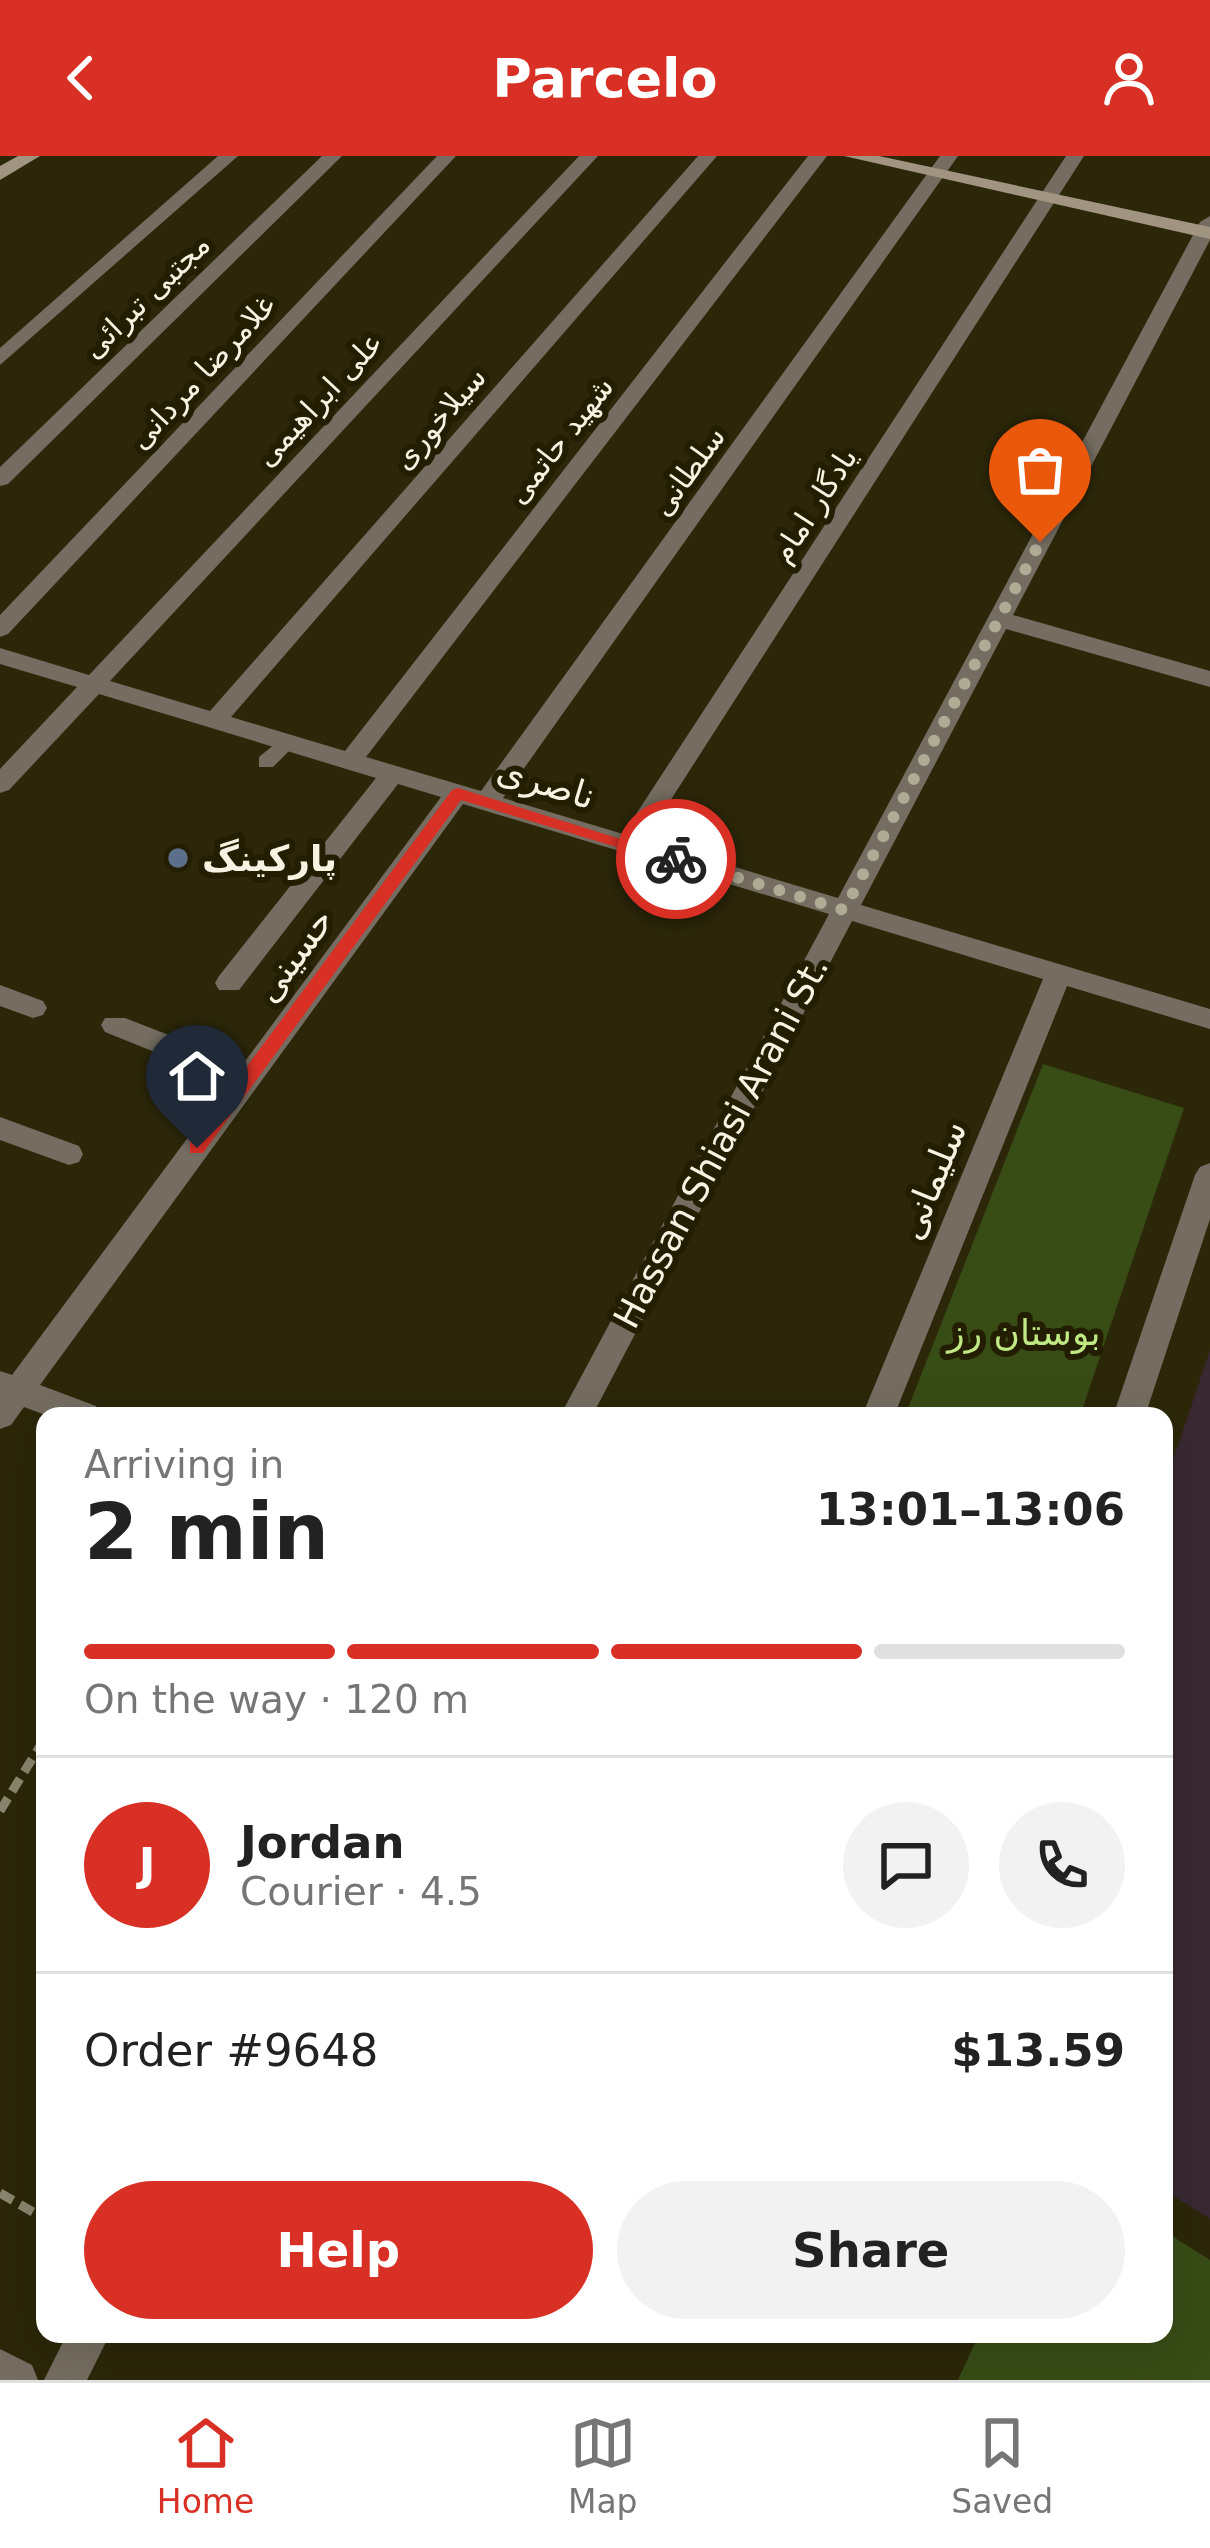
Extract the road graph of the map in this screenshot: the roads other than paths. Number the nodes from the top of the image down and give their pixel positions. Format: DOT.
graph roads {
  1 [pos="31,156"];
  2 [pos="230,156"];
  3 [pos="333,156"];
  4 [pos="447,156"];
  5 [pos="589,156"];
  6 [pos="708,156"];
  7 [pos="818,156"];
  8 [pos="853,156"];
  9 [pos="1075,156"];
  10 [pos="943,165"];
  11 [pos="0,174"];
  12 [pos="1048,198"];
  13 [pos="1208,229"];
  14 [pos="0,359"];
  15 [pos="0,479"];
  16 [pos="999,619"];
  17 [pos="0,629"];
  18 [pos="0,656"];
  19 [pos="1210,679"];
  20 [pos="92,684"];
  21 [pos="215,720"];
  22 [pos="286,742"];
  23 [pos="350,761"];
  24 [pos="266,762"];
  25 [pos="392,774"];
  26 [pos="0,784"];
  27 [pos="458,794"];
  28 [pos="488,802"];
  29 [pos="629,845"];
  30 [pos="844,910"];
  31 [pos="1058,974"];
  32 [pos="229,983"];
  33 [pos="0,995"];
  34 [pos="33,1008"];
  35 [pos="1210,1019"];
  36 [pos="115,1025"];
  37 [pos="248,1078"];
  38 [pos="0,1128"];
  39 [pos="69,1154"];
  40 [pos="1210,1175"];
  41 [pos="6,1397"];
  42 [pos="48,1407"];
  43 [pos="581,1407"];
  44 [pos="882,1407"];
  45 [pos="1132,1407"];
  46 [pos="84,2343"];
  47 [pos="0,2370"];
  48 [pos="17,2380"];
  49 [pos="64,2380"];
  1 -- 11 [label="main road"];
  2 -- 14 [label="street"];
  3 -- 15 [label="street, مجتبی تبرائی"];
  4 -- 17 [label="street, غلامرضا مردانی"];
  5 -- 20 [label="street, علی ابراهیمی"];
  6 -- 21 [label="street, سیلاخوری"];
  7 -- 23 [label="street, شهید حاتمی"];
  8 -- 10 [label="main road"];
  9 -- 12 [label="street, یادگار امام"];
  10 -- 12 [label="main road"];
  10 -- 28 [label="street, سلطانی"];
  12 -- 13 [label="main road"];
  12 -- 29 [label="street, یادگار امام"];
  13 -- 16 [label="street, Hassan Shiasi Arani St."];
  16 -- 19 [label="street"];
  16 -- 30 [label="street, Hassan Shiasi Arani St."];
  18 -- 20 [label="street, ناصری"];
  20 -- 21 [label="street, ناصری"];
  20 -- 26 [label="street, علی ابراهیمی"];
  21 -- 22 [label="street, ناصری"];
  22 -- 23 [label="street, ناصری"];
  22 -- 24 [label="lane"];
  23 -- 25 [label="street, ناصری"];
  25 -- 27 [label="street, ناصری"];
  25 -- 32 [label="street"];
  27 -- 28 [label="street, ناصری"];
  27 -- 37 [label="street, حسینی"];
  28 -- 29 [label="street, ناصری"];
  29 -- 30 [label="street, ناصری"];
  30 -- 31 [label="street, ناصری"];
  30 -- 43 [label="street, Hassan Shiasi Arani St."];
  31 -- 35 [label="street, ناصری"];
  31 -- 44 [label="street, سلیمانی"];
  33 -- 34 [label="street"];
  36 -- 37 [label="street"];
  37 -- 41 [label="street, حسینی"];
  38 -- 39 [label="street"];
  40 -- 45 [label="street"];
  41 -- 42 [label="street"];
  46 -- 49 [label="street"];
  47 -- 48 [label="street"];
}
